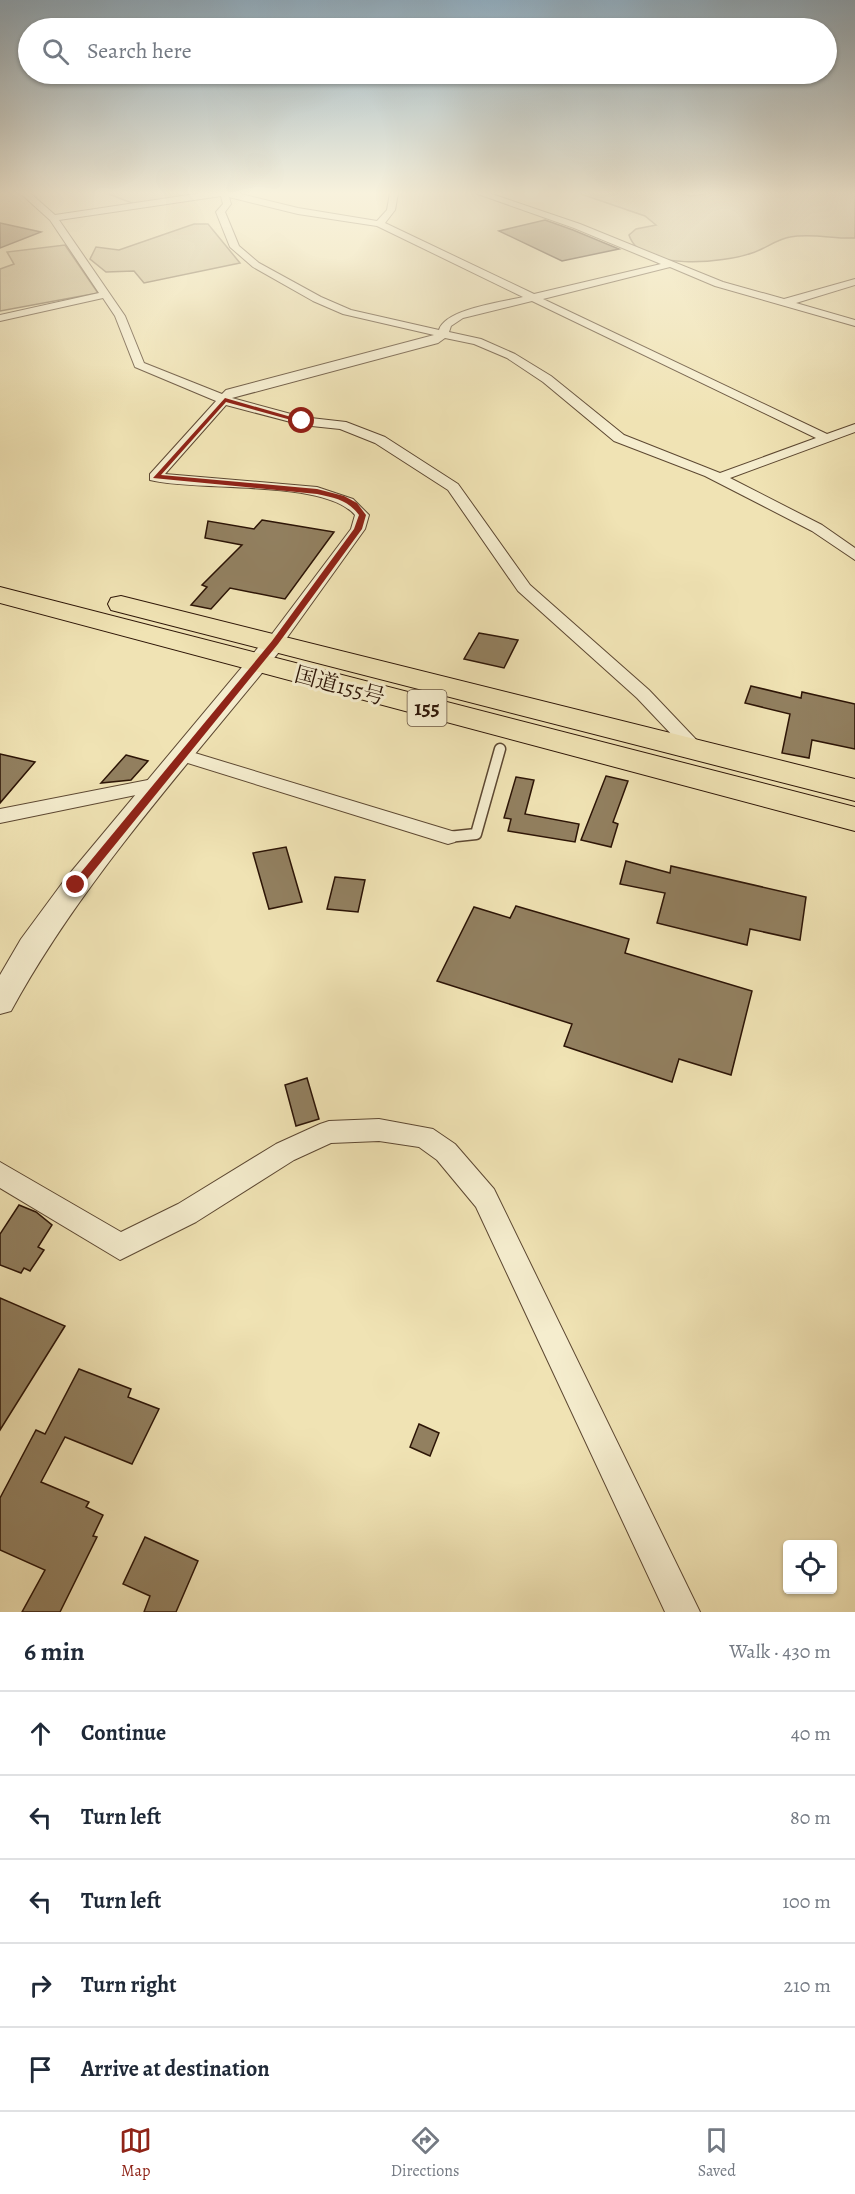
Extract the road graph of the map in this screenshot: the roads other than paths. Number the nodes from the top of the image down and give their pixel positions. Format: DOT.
graph roads {
  1 [pos="85,268"];
  2 [pos="262,268"];
  3 [pos="474,268"];
  4 [pos="654,268"];
  5 [pos="681,268"];
  6 [pos="855,282"];
  7 [pos="103,296"];
  8 [pos="537,298"];
  9 [pos="783,303"];
  10 [pos="0,318"];
  11 [pos="855,323"];
  12 [pos="443,334"];
  13 [pos="225,400"];
  14 [pos="855,428"];
  15 [pos="826,438"];
  16 [pos="718,478"];
  17 [pos="855,555"];
  18 [pos="0,574"];
  19 [pos="0,596"];
  20 [pos="266,653"];
  21 [pos="500,749"];
  22 [pos="698,751"];
  23 [pos="184,756"];
  24 [pos="158,784"];
  25 [pos="855,790"];
  26 [pos="0,816"];
  27 [pos="855,819"];
  28 [pos="448,837"];
  29 [pos="0,1002"];
  30 [pos="0,1174"];
  31 [pos="683,1612"];
  1 -- 7 [label="street"];
  2 -- 12 [label="street"];
  3 -- 8 [label="street"];
  4 -- 8 [label="street"];
  5 -- 9 [label="street"];
  6 -- 9 [label="street"];
  7 -- 10 [label="street"];
  7 -- 13 [label="street"];
  8 -- 12 [label="street"];
  8 -- 15 [label="street"];
  9 -- 11 [label="street"];
  12 -- 13 [label="street"];
  12 -- 16 [label="street"];
  13 -- 20 [label="street"];
  13 -- 22 [label="street"];
  14 -- 15 [label="street"];
  15 -- 16 [label="street"];
  16 -- 17 [label="street"];
  18 -- 20 [label="highway, 国道155号 / 155"];
  19 -- 20 [label="highway, 国道155号 / 155"];
  20 -- 22 [label="highway, 国道155号 / 155"];
  20 -- 23 [label="street"];
  20 -- 27 [label="highway, 国道155号 / 155"];
  21 -- 28 [label="lane"];
  22 -- 25 [label="highway, 国道155号 / 155"];
  23 -- 24 [label="street"];
  23 -- 28 [label="street"];
  24 -- 26 [label="street"];
  24 -- 29 [label="street"];
  30 -- 31 [label="street"];
}
